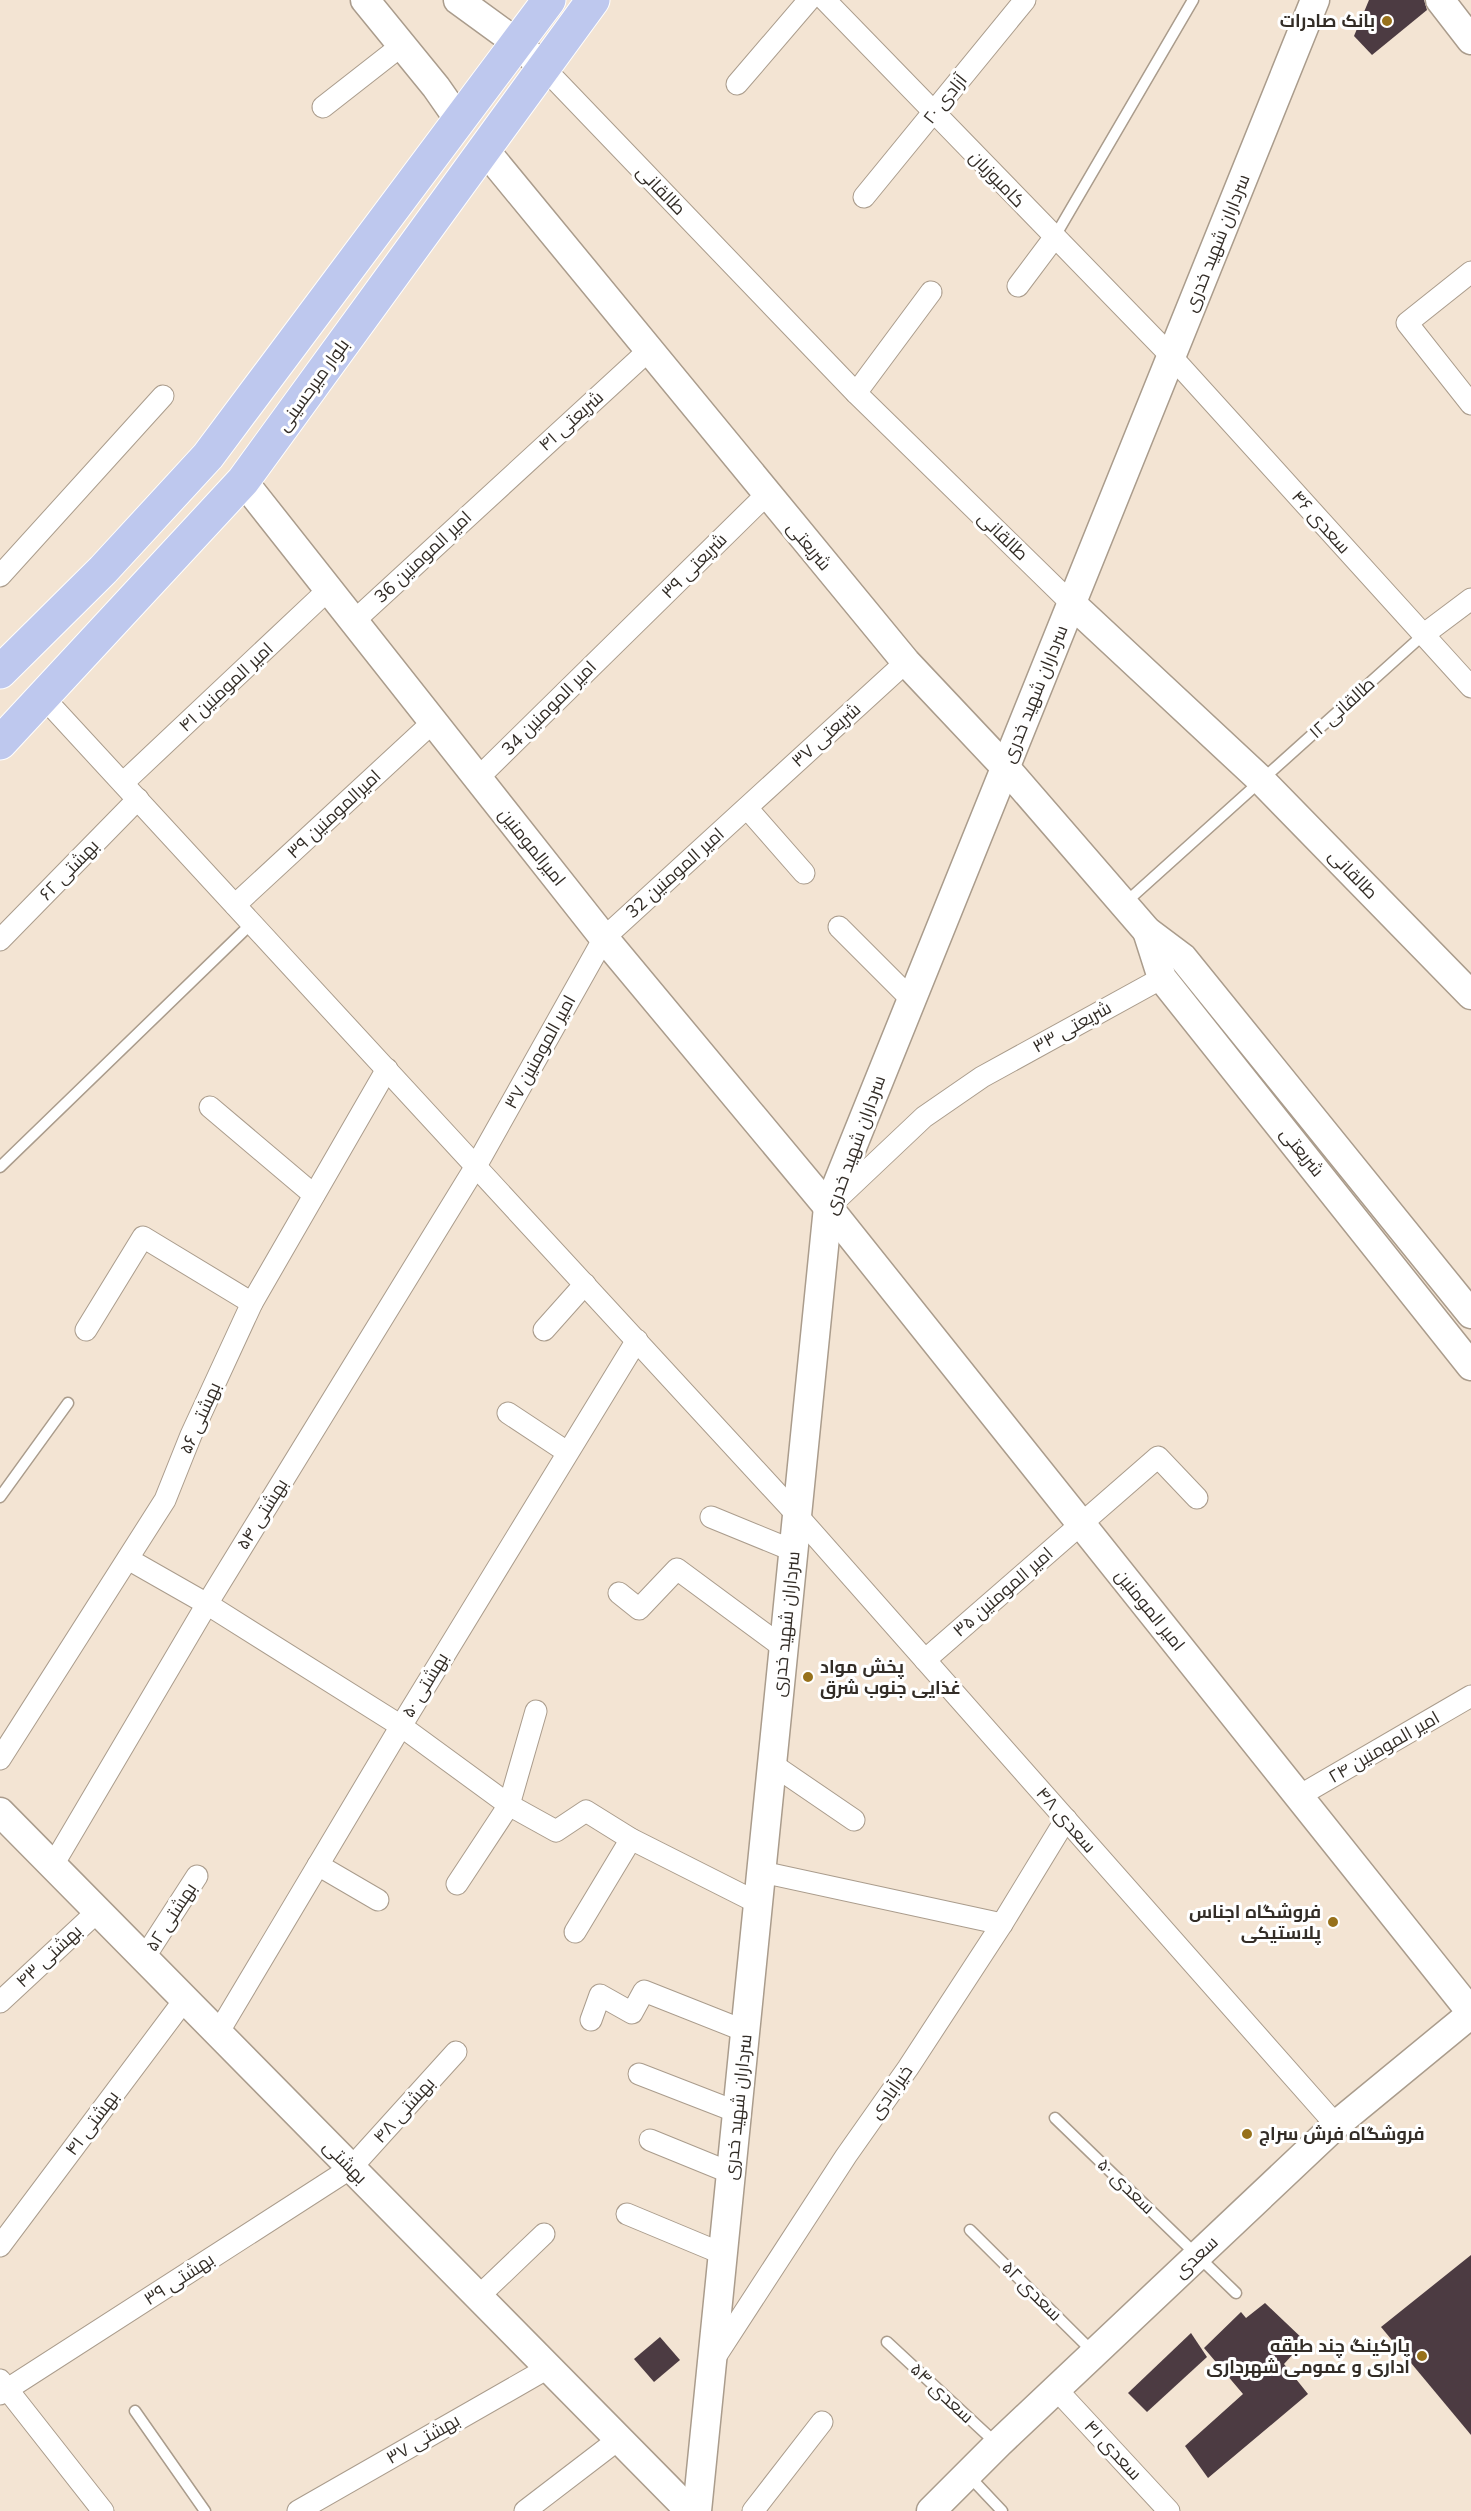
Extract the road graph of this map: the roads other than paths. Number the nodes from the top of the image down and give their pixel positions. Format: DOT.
graph roads {
  1 [pos="365,0"];
  2 [pos="458,0"];
  3 [pos="549,0"];
  4 [pos="593,0"];
  5 [pos="809,0"];
  6 [pos="825,0"];
  7 [pos="1025,0"];
  8 [pos="1193,0"];
  9 [pos="1314,0"];
  10 [pos="1440,0"];
  11 [pos="1471,40"];
  12 [pos="517,43"];
  13 [pos="401,46"];
  14 [pos="544,68"];
  15 [pos="737,84"];
  16 [pos="323,107"];
  17 [pos="933,112"];
  18 [pos="459,120"];
  19 [pos="484,149"];
  20 [pos="864,197"];
  21 [pos="1053,238"];
  22 [pos="1471,272"];
  23 [pos="1018,286"];
  24 [pos="931,292"];
  25 [pos="648,351"];
  26 [pos="1171,356"];
  27 [pos="856,393"];
  28 [pos="163,396"];
  29 [pos="1471,404"];
  30 [pos="243,482"];
  31 [pos="493,492"];
  32 [pos="766,495"];
  33 [pos="0,576"];
  34 [pos="328,590"];
  35 [pos="1471,599"];
  36 [pos="1071,603"];
  37 [pos="353,622"];
  38 [pos="1423,635"];
  39 [pos="621,637"];
  40 [pos="906,662"];
  41 [pos="3,664"];
  42 [pos="1471,687"];
  43 [pos="44,698"];
  44 [pos="432,723"];
  45 [pos="0,743"];
  46 [pos="1005,767"];
  47 [pos="477,779"];
  48 [pos="1261,780"];
  49 [pos="130,791"];
  50 [pos="747,808"];
  51 [pos="804,873"];
  52 [pos="1125,903"];
  53 [pos="236,905"];
  54 [pos="252,923"];
  55 [pos="839,927"];
  56 [pos="1147,931"];
  57 [pos="604,938"];
  58 [pos="0,940"];
  59 [pos="1162,978"];
  60 [pos="1471,995"];
  61 [pos="912,1000"];
  62 [pos="387,1069"];
  63 [pos="210,1107"];
  64 [pos="476,1166"];
  65 [pos="0,1167"];
  66 [pos="314,1194"];
  67 [pos="828,1207"];
  68 [pos="585,1284"];
  69 [pos="252,1303"];
  70 [pos="1471,1314"];
  71 [pos="86,1330"];
  72 [pos="544,1330"];
  73 [pos="637,1340"];
  74 [pos="1471,1366"];
  75 [pos="68,1403"];
  76 [pos="508,1413"];
  77 [pos="567,1452"];
  78 [pos="0,1497"];
  79 [pos="1197,1498"];
  80 [pos="797,1515"];
  81 [pos="711,1517"];
  82 [pos="1082,1525"];
  83 [pos="794,1551"];
  84 [pos="128,1559"];
  85 [pos="619,1593"];
  86 [pos="207,1604"];
  87 [pos="784,1648"];
  88 [pos="925,1660"];
  89 [pos="1471,1696"];
  90 [pos="536,1711"];
  91 [pos="401,1726"];
  92 [pos="0,1760"];
  93 [pos="772,1764"];
  94 [pos="1299,1796"];
  95 [pos="509,1805"];
  96 [pos="0,1812"];
  97 [pos="1066,1819"];
  98 [pos="854,1820"];
  99 [pos="631,1839"];
  100 [pos="53,1865"];
  101 [pos="318,1865"];
  102 [pos="762,1872"];
  103 [pos="197,1876"];
  104 [pos="458,1884"];
  105 [pos="378,1900"];
  106 [pos="758,1903"];
  107 [pos="98,1911"];
  108 [pos="1002,1924"];
  109 [pos="575,1932"];
  110 [pos="144,1958"];
  111 [pos="185,1999"];
  112 [pos="0,2002"];
  113 [pos="1471,2013"];
  114 [pos="591,2020"];
  115 [pos="746,2031"];
  116 [pos="218,2032"];
  117 [pos="456,2052"];
  118 [pos="639,2073"];
  119 [pos="737,2112"];
  120 [pos="1055,2118"];
  121 [pos="1335,2125"];
  122 [pos="650,2140"];
  123 [pos="351,2168"];
  124 [pos="731,2173"];
  125 [pos="627,2214"];
  126 [pos="970,2230"];
  127 [pos="544,2234"];
  128 [pos="0,2246"];
  129 [pos="723,2254"];
  130 [pos="1198,2255"];
  131 [pos="1236,2293"];
  132 [pos="478,2296"];
  133 [pos="887,2342"];
  134 [pos="1094,2353"];
  135 [pos="712,2362"];
  136 [pos="548,2368"];
  137 [pos="2,2388"];
  138 [pos="1056,2389"];
  139 [pos="135,2410"];
  140 [pos="822,2422"];
  141 [pos="619,2439"];
  142 [pos="998,2445"];
  143 [pos="968,2475"];
  144 [pos="104,2511"];
  145 [pos="205,2511"];
  146 [pos="298,2511"];
  147 [pos="525,2511"];
  148 [pos="690,2511"];
  149 [pos="697,2511"];
  150 [pos="753,2511"];
  151 [pos="931,2511"];
  152 [pos="1002,2511"];
  153 [pos="1169,2511"];
  1 -- 13 [label="main road"];
  2 -- 12 [label="main road"];
  3 -- 12 [label="main road"];
  4 -- 14 [label="main road, بلوار میرحسینی"];
  5 -- 15 [label="street"];
  6 -- 17 [label="street, کامبوزیان"];
  7 -- 17 [label="street, آزادی ۲۰"];
  8 -- 21 [label="lane"];
  9 -- 26 [label="main road, سرداران شهید خدری"];
  10 -- 11 [label="main road"];
  12 -- 14 [label="main road"];
  12 -- 18 [label="main road"];
  13 -- 16 [label="street"];
  13 -- 18 [label="main road"];
  14 -- 19 [label="main road, بلوار میرحسینی"];
  14 -- 27 [label="street, طالقانی"];
  17 -- 20 [label="street, آزادی ۲۰"];
  17 -- 21 [label="street, کامبوزیان"];
  18 -- 41 [label="main road"];
  19 -- 25 [label="main road, شریعتی"];
  19 -- 30 [label="main road, بلوار میرحسینی"];
  21 -- 23 [label="street"];
  21 -- 26 [label="street, کامبوزیان"];
  22 -- 29 [label="street"];
  24 -- 27 [label="street"];
  25 -- 31 [label="street, شریعتی ۴۱"];
  25 -- 32 [label="main road, شریعتی"];
  26 -- 36 [label="main road, سرداران شهید خدری"];
  26 -- 38 [label="street, سعدی ۴۶"];
  27 -- 36 [label="street, طالقانی"];
  28 -- 33 [label="street"];
  30 -- 34 [label="main road, امیرالمومنین"];
  30 -- 43 [label="main road, بلوار میرحسینی"];
  31 -- 37 [label="street, امیر المومنین 36"];
  32 -- 39 [label="street, شریعتی ۳۹"];
  32 -- 40 [label="main road, شریعتی"];
  34 -- 37 [label="main road, امیرالمومنین"];
  34 -- 49 [label="street, امیر المومنین ۴۱"];
  35 -- 38 [label="street"];
  36 -- 46 [label="main road, سرداران شهید خدری"];
  36 -- 48 [label="main road, طالقانی"];
  37 -- 44 [label="main road, امیرالمومنین"];
  38 -- 42 [label="street, سعدی ۴۶"];
  38 -- 48 [label="lane, طالقانی ۱۲"];
  39 -- 47 [label="street, امیر المومنین 34"];
  40 -- 46 [label="main road, شریعتی"];
  40 -- 50 [label="street, شریعتی ۳۷"];
  43 -- 45 [label="main road, بلوار میرحسینی"];
  43 -- 49 [label="street, سعدی ۴۸"];
  44 -- 47 [label="main road, امیرالمومنین"];
  44 -- 53 [label="street, امیرالمومنین ۳۹"];
  46 -- 52 [label="main road, شریعتی"];
  46 -- 61 [label="main road, سرداران شهید خدری"];
  47 -- 57 [label="main road, امیرالمومنین"];
  48 -- 52 [label="lane, طالقانی ۱۲"];
  48 -- 60 [label="main road, طالقانی"];
  49 -- 53 [label="street, سعدی ۴۸"];
  49 -- 58 [label="street, بهشتی ۶۲"];
  50 -- 51 [label="street"];
  50 -- 57 [label="street, امیر المومنین 32"];
  52 -- 56 [label="main road, شریعتی"];
  53 -- 54 [label="street, سعدی ۴۸"];
  54 -- 62 [label="street, سعدی ۴۸"];
  54 -- 65 [label="lane"];
  55 -- 61 [label="street"];
  56 -- 59 [label="main road, شریعتی"];
  56 -- 70 [label="main road, شریعتی"];
  57 -- 64 [label="street, امیر المومنین ۳۷"];
  57 -- 67 [label="main road, امیرالمومنین"];
  59 -- 67 [label="street, شریعتی ۳۳"];
  59 -- 74 [label="main road, شریعتی"];
  61 -- 67 [label="main road, سرداران شهید خدری"];
  62 -- 64 [label="street, سعدی ۴۸"];
  62 -- 66 [label="street, بهشتی ۵۶"];
  63 -- 66 [label="street"];
  64 -- 68 [label="street, سعدی ۴۸"];
  64 -- 86 [label="street, بهشتی ۵۴"];
  66 -- 69 [label="street, بهشتی ۵۶"];
  67 -- 80 [label="main road, سرداران شهید خدری"];
  67 -- 82 [label="main road, امیر المومنین"];
  68 -- 72 [label="street"];
  68 -- 73 [label="street, سعدی ۴۸"];
  69 -- 71 [label="street"];
  69 -- 84 [label="street, بهشتی ۵۶"];
  73 -- 77 [label="street, بهشتی ۵۰"];
  73 -- 80 [label="street, سعدی ۴۸"];
  75 -- 78 [label="lane"];
  76 -- 77 [label="street"];
  77 -- 91 [label="street, بهشتی ۵۰"];
  79 -- 82 [label="street, امیر المومنین ۳۵"];
  80 -- 83 [label="main road, سرداران شهید خدری"];
  80 -- 88 [label="street, سعدی ۴۸"];
  81 -- 83 [label="street"];
  82 -- 88 [label="street, امیر المومنین ۳۵"];
  82 -- 94 [label="main road, امیر المومنین"];
  83 -- 87 [label="main road, سرداران شهید خدری"];
  84 -- 86 [label="street"];
  84 -- 92 [label="street, بهشتی ۵۶"];
  85 -- 87 [label="street"];
  86 -- 91 [label="street"];
  86 -- 100 [label="street, بهشتی ۵۴"];
  87 -- 93 [label="main road, سرداران شهید خدری"];
  88 -- 97 [label="street, سعدی ۴۸"];
  89 -- 94 [label="street, امیر المومنین ۲۴"];
  90 -- 95 [label="street"];
  91 -- 95 [label="street"];
  91 -- 101 [label="street, بهشتی ۵۰"];
  93 -- 98 [label="street"];
  93 -- 102 [label="main road, سرداران شهید خدری"];
  94 -- 113 [label="main road, امیر المومنین"];
  95 -- 99 [label="street"];
  95 -- 104 [label="street"];
  96 -- 100 [label="main road, بهشتی"];
  97 -- 108 [label="street, خیرآبادی"];
  97 -- 121 [label="street, سعدی ۴۸"];
  99 -- 106 [label="street"];
  99 -- 109 [label="street"];
  100 -- 107 [label="main road, بهشتی"];
  101 -- 105 [label="street"];
  101 -- 116 [label="street, بهشتی ۵۰"];
  102 -- 106 [label="main road, سرداران شهید خدری"];
  102 -- 108 [label="street"];
  103 -- 110 [label="street, بهشتی ۵۲"];
  106 -- 115 [label="main road, سرداران شهید خدری"];
  107 -- 110 [label="main road, بهشتی"];
  107 -- 112 [label="street, بهشتی ۴۳"];
  108 -- 135 [label="street, خیرآبادی"];
  110 -- 111 [label="main road, بهشتی"];
  111 -- 116 [label="main road, بهشتی"];
  111 -- 128 [label="street, بهشتی ۴۱"];
  113 -- 121 [label="main road, سعدی"];
  114 -- 115 [label="street"];
  115 -- 119 [label="main road, سرداران شهید خدری"];
  116 -- 123 [label="main road, بهشتی"];
  117 -- 123 [label="street, بهشتی ۴۸"];
  118 -- 119 [label="street"];
  119 -- 124 [label="main road, سرداران شهید خدری"];
  120 -- 130 [label="lane, سعدی ۵۰"];
  121 -- 130 [label="main road, سعدی"];
  122 -- 124 [label="street"];
  123 -- 132 [label="main road, بهشتی"];
  123 -- 137 [label="street, بهشتی ۳۹"];
  124 -- 129 [label="main road, سرداران شهید خدری"];
  125 -- 129 [label="street"];
  126 -- 134 [label="lane, سعدی ۵۲"];
  127 -- 132 [label="street"];
  129 -- 135 [label="main road, سرداران شهید خدری"];
  130 -- 131 [label="lane, سعدی ۵۰"];
  130 -- 134 [label="main road, سعدی"];
  132 -- 136 [label="main road, بهشتی"];
  133 -- 142 [label="lane, سعدی ۵۴"];
  134 -- 138 [label="main road, سعدی"];
  135 -- 149 [label="main road, سرداران شهید خدری"];
  136 -- 141 [label="main road, بهشتی"];
  136 -- 146 [label="street, بهشتی ۳۷"];
  137 -- 144 [label="street"];
  138 -- 142 [label="main road, سعدی"];
  138 -- 153 [label="street, سعدی ۴۱"];
  139 -- 145 [label="lane"];
  140 -- 150 [label="street"];
  141 -- 147 [label="street"];
  141 -- 148 [label="main road, بهشتی"];
  142 -- 143 [label="main road, سعدی"];
  143 -- 151 [label="main road, سعدی"];
  143 -- 152 [label="lane"];
}
